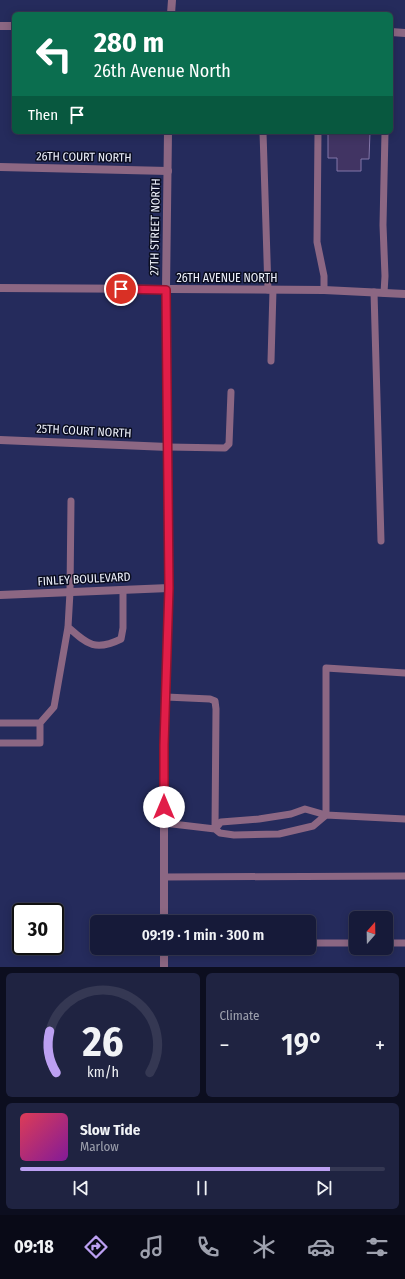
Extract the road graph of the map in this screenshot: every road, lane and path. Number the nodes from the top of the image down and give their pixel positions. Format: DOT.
graph roads {
  1 [pos="172,0"];
  2 [pos="171,12"];
  3 [pos="0,26"];
  4 [pos="12,26"];
  5 [pos="393,32"];
  6 [pos="405,33"];
  7 [pos="168,134"];
  8 [pos="262,134"];
  9 [pos="318,134"];
  10 [pos="385,134"];
  11 [pos="0,167"];
  12 [pos="168,171"];
  13 [pos="0,288"];
  14 [pos="166,290"];
  15 [pos="270,290"];
  16 [pos="324,290"];
  17 [pos="374,292"];
  18 [pos="384,293"];
  19 [pos="405,294"];
  20 [pos="271,361"];
  21 [pos="231,392"];
  22 [pos="0,440"];
  23 [pos="168,447"];
  24 [pos="71,500"];
  25 [pos="381,541"];
  26 [pos="169,588"];
  27 [pos="124,590"];
  28 [pos="70,592"];
  29 [pos="0,595"];
  30 [pos="68,627"];
  31 [pos="405,673"];
  32 [pos="166,696"];
  33 [pos="0,723"];
  34 [pos="40,723"];
  35 [pos="0,743"];
  36 [pos="326,815"];
  37 [pos="405,819"];
  38 [pos="164,823"];
  39 [pos="214,829"];
  40 [pos="405,876"];
  41 [pos="164,877"];
  42 [pos="164,915"];
  43 [pos="405,942"];
  44 [pos="316,943"];
  45 [pos="349,943"];
  46 [pos="393,943"];
  47 [pos="164,955"];
  48 [pos="164,967"];
  1 -- 2 [label="street"];
  3 -- 4 [label="street"];
  5 -- 6 [label="street"];
  7 -- 12 [label="street, 27TH STREET NORTH"];
  8 -- 15 [label="lane"];
  9 -- 16 [label="lane"];
  10 -- 18 [label="lane"];
  11 -- 12 [label="street, 26TH COURT NORTH"];
  12 -- 14 [label="street, 27TH STREET NORTH"];
  13 -- 14 [label="street, 26TH AVENUE NORTH"];
  14 -- 15 [label="street, 26TH AVENUE NORTH"];
  14 -- 23 [label="street, 27TH STREET NORTH"];
  15 -- 16 [label="street, 26TH AVENUE NORTH"];
  15 -- 20 [label="lane"];
  16 -- 17 [label="street, 26TH AVENUE NORTH"];
  17 -- 18 [label="street, 26TH AVENUE NORTH"];
  17 -- 25 [label="lane"];
  18 -- 19 [label="street, 26TH AVENUE NORTH"];
  21 -- 23 [label="lane"];
  22 -- 23 [label="street, 25TH COURT NORTH"];
  23 -- 26 [label="street, 27TH STREET NORTH"];
  24 -- 28 [label="lane"];
  26 -- 27 [label="street, FINLEY BOULEVARD"];
  26 -- 32 [label="street, 27TH STREET NORTH"];
  27 -- 28 [label="street, FINLEY BOULEVARD"];
  27 -- 30 [label="lane"];
  28 -- 29 [label="street, FINLEY BOULEVARD"];
  28 -- 30 [label="lane"];
  30 -- 34 [label="lane"];
  31 -- 36 [label="lane"];
  32 -- 38 [label="street, 27TH STREET NORTH"];
  32 -- 39 [label="lane"];
  33 -- 34 [label="lane"];
  34 -- 35 [label="lane"];
  36 -- 37 [label="lane"];
  36 -- 39 [label="lane"];
  36 -- 39 [label="lane"];
  38 -- 39 [label="lane"];
  38 -- 41 [label="street, 27TH STREET NORTH"];
  40 -- 41 [label="lane"];
  41 -- 42 [label="street, 27TH STREET NORTH"];
  43 -- 46 [label="lane"];
  44 -- 45 [label="lane"];
  47 -- 48 [label="street"];
}
